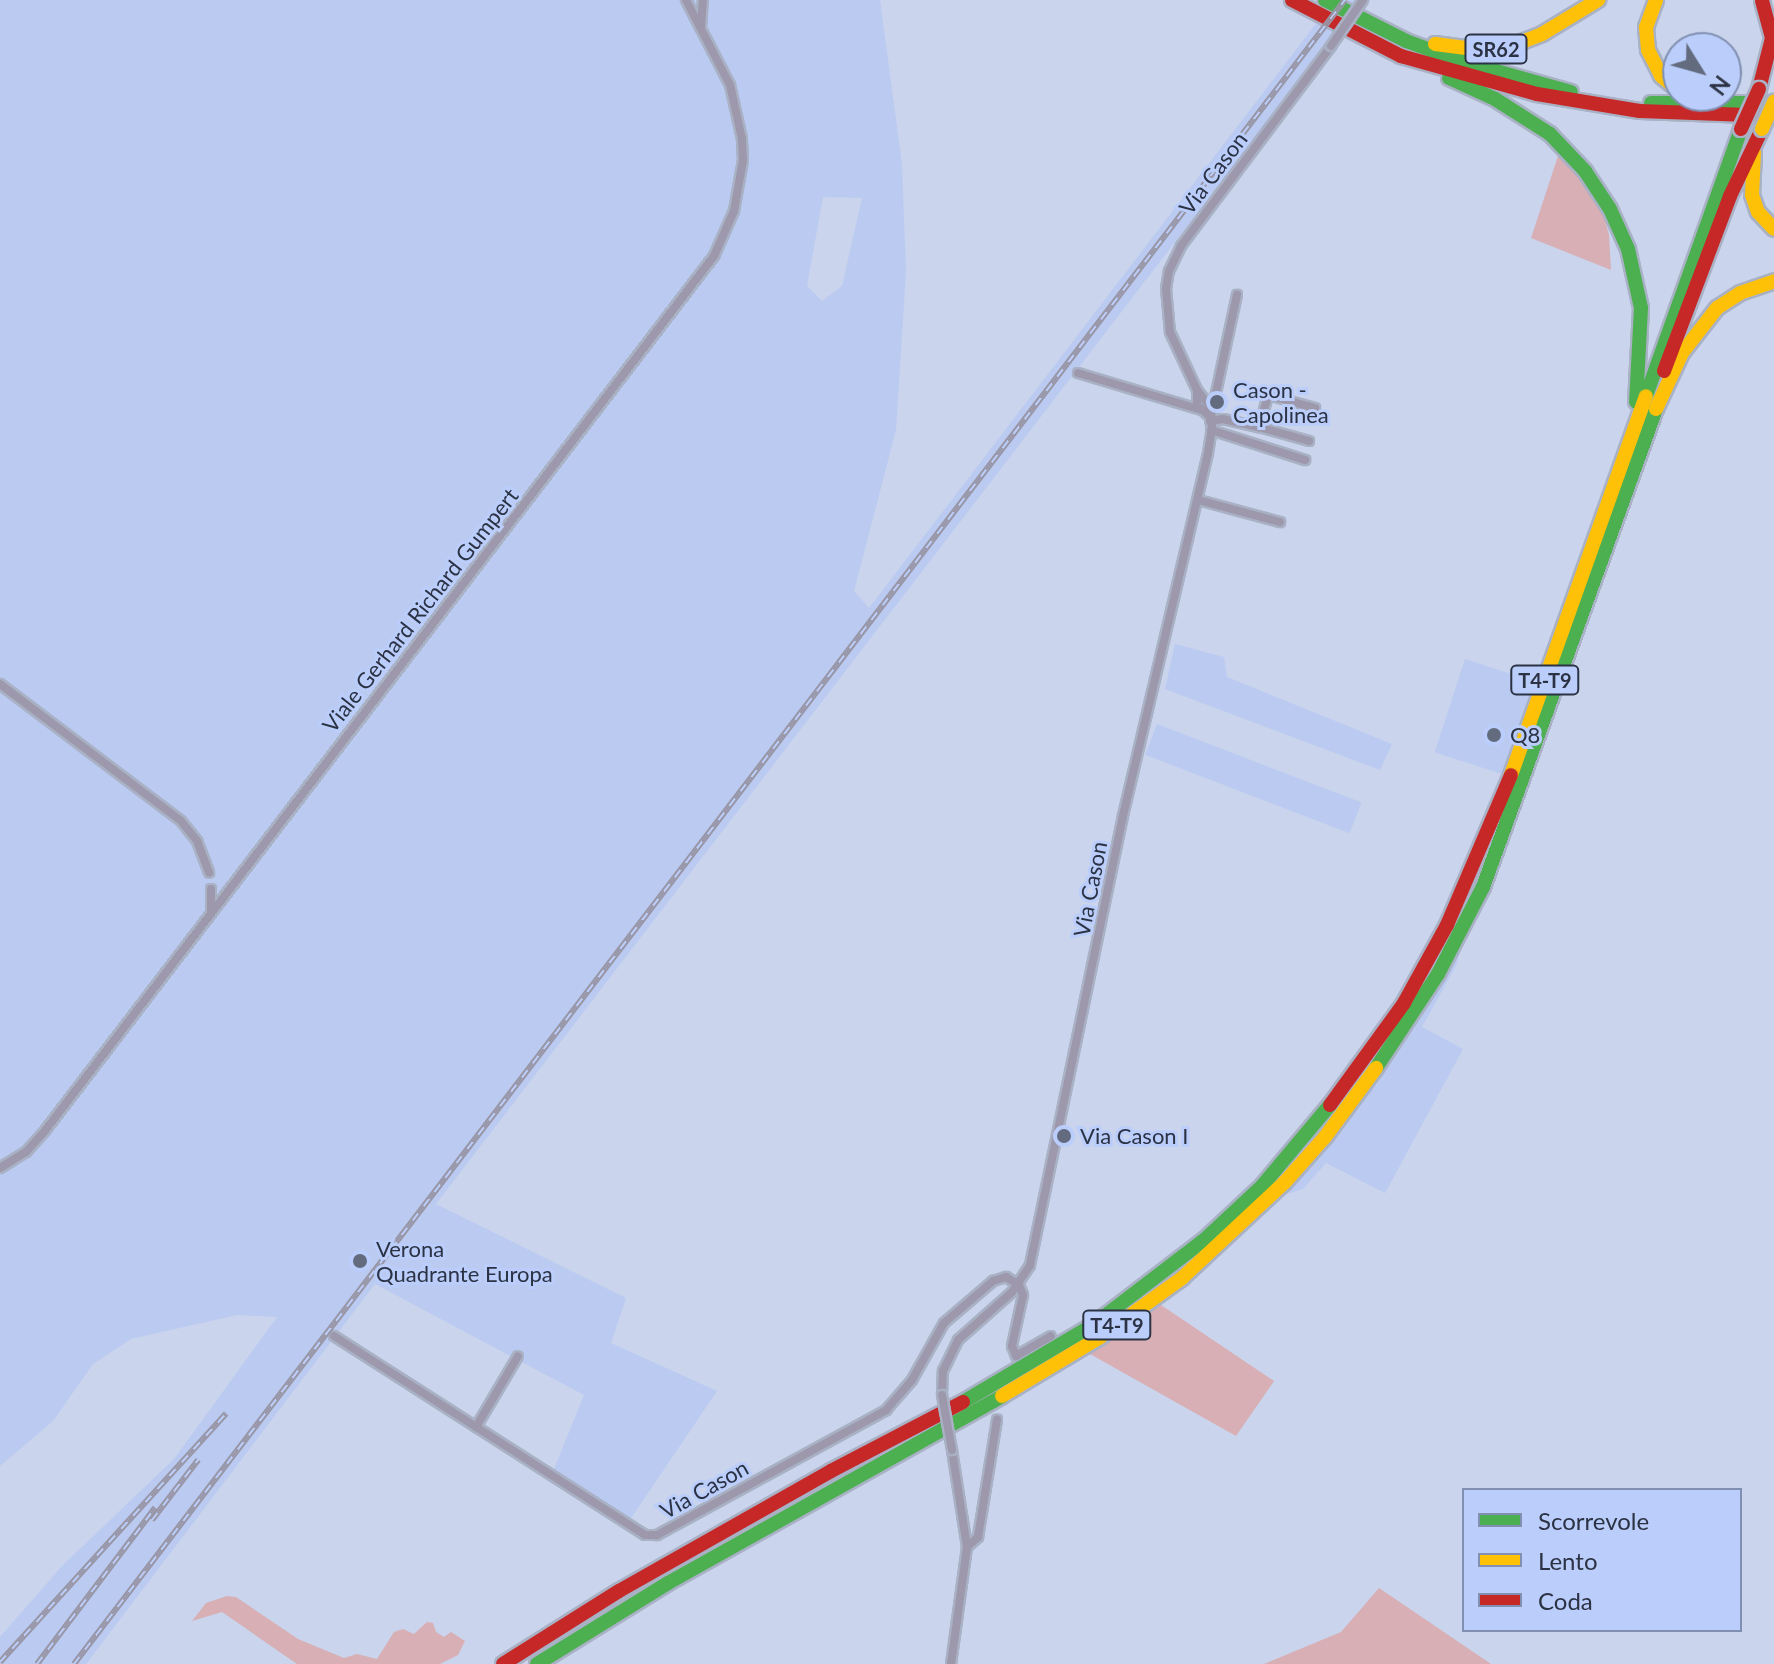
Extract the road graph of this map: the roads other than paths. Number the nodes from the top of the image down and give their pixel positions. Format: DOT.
graph roads {
  1 [pos="686,0"];
  2 [pos="703,0"];
  3 [pos="1292,0"];
  4 [pos="1325,0"];
  5 [pos="1363,0"];
  6 [pos="1598,0"];
  7 [pos="1656,0"];
  8 [pos="1762,0"];
  9 [pos="696,14"];
  10 [pos="1385,30"];
  11 [pos="1401,56"];
  12 [pos="1774,61"];
  13 [pos="1662,77"];
  14 [pos="1759,89"];
  15 [pos="1774,102"];
  16 [pos="1662,103"];
  17 [pos="1742,104"];
  18 [pos="1774,116"];
  19 [pos="1761,132"];
  20 [pos="1774,229"];
  21 [pos="1774,281"];
  22 [pos="1237,295"];
  23 [pos="1078,373"];
  24 [pos="1217,383"];
  25 [pos="1196,389"];
  26 [pos="1207,400"];
  27 [pos="1315,408"];
  28 [pos="1653,414"];
  29 [pos="1208,419"];
  30 [pos="1259,427"];
  31 [pos="1632,430"];
  32 [pos="1309,441"];
  33 [pos="1305,460"];
  34 [pos="1198,500"];
  35 [pos="1280,522"];
  36 [pos="0,684"];
  37 [pos="209,873"];
  38 [pos="211,889"];
  39 [pos="211,913"];
  40 [pos="0,1168"];
  41 [pos="1019,1285"];
  42 [pos="334,1336"];
  43 [pos="1051,1336"];
  44 [pos="518,1356"];
  45 [pos="997,1420"];
  46 [pos="476,1427"];
  47 [pos="967,1547"];
  48 [pos="503,1664"];
  49 [pos="537,1664"];
  50 [pos="951,1664"];
  1 -- 9 [label="street"];
  2 -- 9 [label="street"];
  3 -- 11 [label="highway, SR62"];
  4 -- 10 [label="highway, SR62"];
  5 -- 25 [label="street, Via Cason, bridge"];
  6 -- 10 [label="highway, SR62"];
  7 -- 13 [label="highway"];
  8 -- 14 [label="highway"];
  9 -- 39 [label="street, Viale Gerhard Richard Gumpert"];
  10 -- 16 [label="highway"];
  11 -- 18 [label="highway, SR62"];
  11 -- 31 [label="highway"];
  12 -- 14 [label="highway, T4-T9"];
  14 -- 31 [label="highway, T4-T9, bridge"];
  15 -- 17 [label="highway"];
  15 -- 19 [label="highway, T4-T9, bridge"];
  19 -- 20 [label="highway"];
  19 -- 28 [label="highway, T4-T9"];
  21 -- 28 [label="highway"];
  22 -- 24 [label="street, Via Cason"];
  23 -- 29 [label="street"];
  24 -- 25 [label="street"];
  24 -- 26 [label="street, Via Cason"];
  24 -- 29 [label="street, Via Cason"];
  25 -- 26 [label="street, Via Cason"];
  25 -- 29 [label="street, Via Cason"];
  26 -- 29 [label="street, Via Cason"];
  27 -- 30 [label="street"];
  28 -- 49 [label="highway, T4-T9"];
  29 -- 30 [label="street"];
  29 -- 33 [label="street"];
  29 -- 34 [label="street, Via Cason"];
  30 -- 32 [label="street"];
  31 -- 48 [label="highway, T4-T9"];
  34 -- 35 [label="street"];
  34 -- 41 [label="street, Via Cason"];
  36 -- 37 [label="street"];
  38 -- 39 [label="street"];
  39 -- 40 [label="street, Viale Gerhard Richard Gumpert"];
  41 -- 43 [label="street, Via Cason"];
  41 -- 46 [label="street, Via Cason"];
  41 -- 47 [label="street, Via Cason, bridge"];
  42 -- 46 [label="street, Via Cason"];
  44 -- 46 [label="street"];
  45 -- 47 [label="street, Via Cason"];
  47 -- 50 [label="street, Via Cason"];
}
